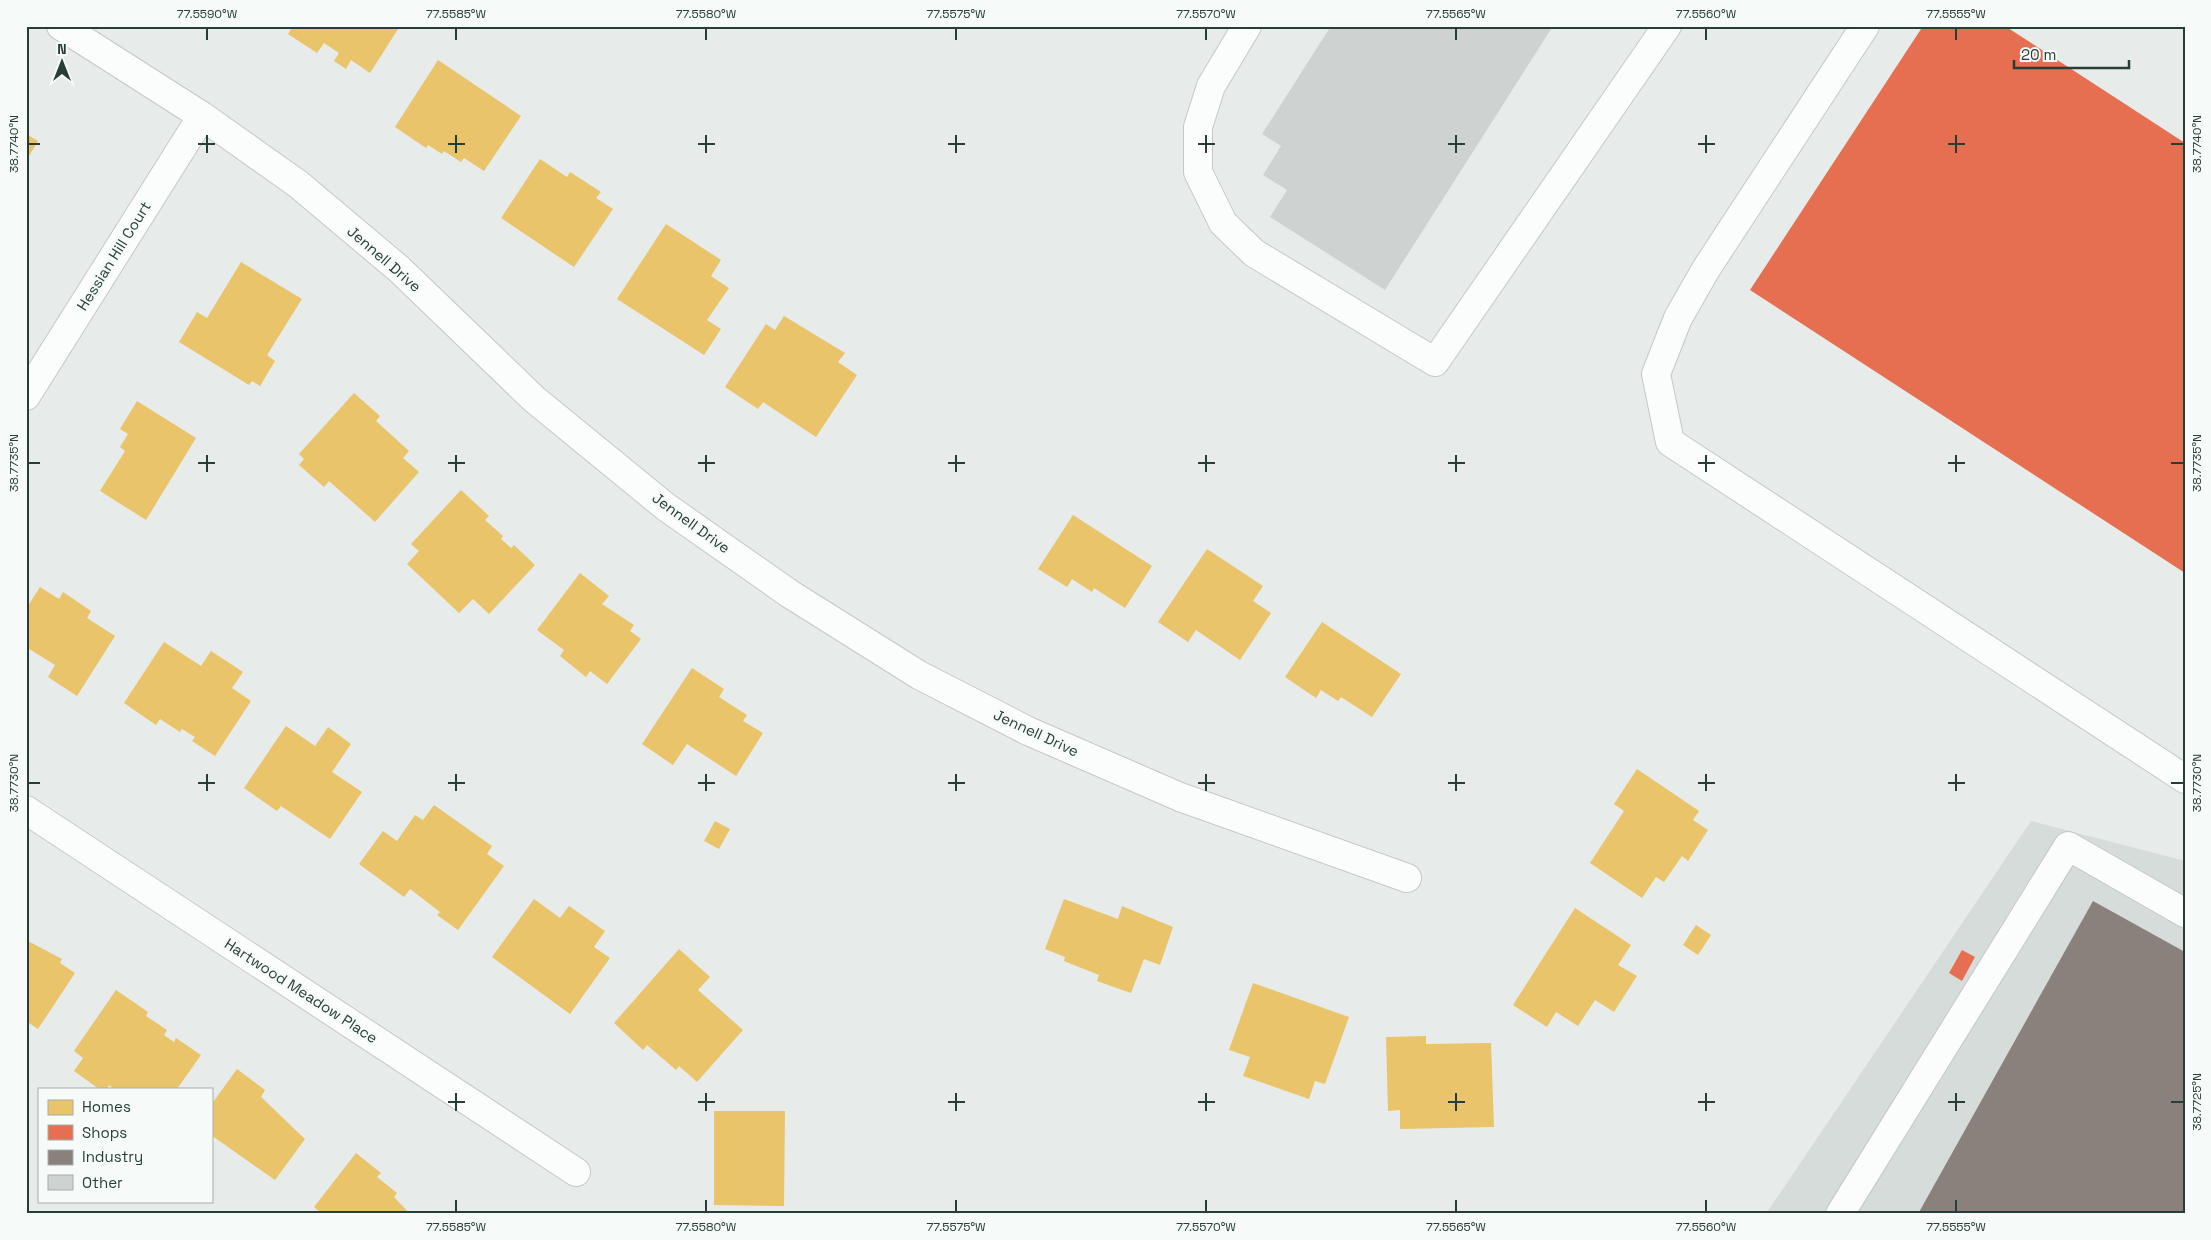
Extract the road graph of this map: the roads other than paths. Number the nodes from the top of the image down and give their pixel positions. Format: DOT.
graph roads {
  1 [pos="61,26"];
  2 [pos="1247,26"];
  3 [pos="1666,26"];
  4 [pos="1865,26"];
  5 [pos="202,116"];
  6 [pos="26,396"];
  7 [pos="2185,779"];
  8 [pos="26,810"];
  9 [pos="1407,878"];
  10 [pos="2185,913"];
  11 [pos="576,1172"];
  12 [pos="1840,1214"];
  1 -- 5 [label="street, Jennell Drive"];
  2 -- 3 [label="street"];
  4 -- 7 [label="street"];
  5 -- 6 [label="street, Hessian Hill Court"];
  5 -- 9 [label="street, Jennell Drive"];
  8 -- 11 [label="street, Hartwood Meadow Place"];
  10 -- 12 [label="street"];
}
